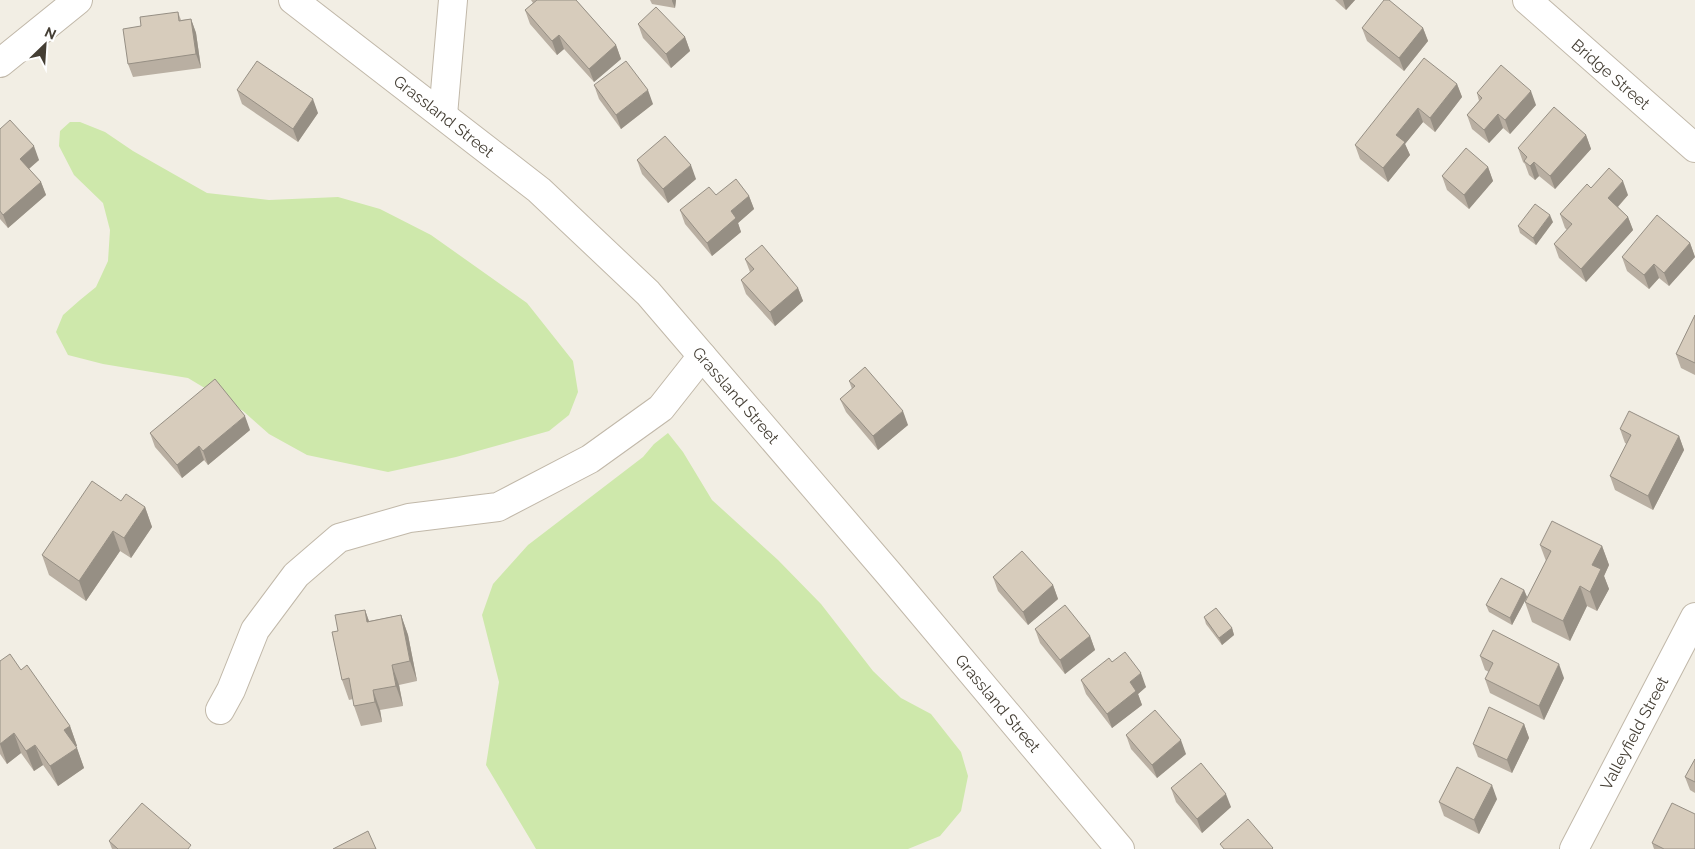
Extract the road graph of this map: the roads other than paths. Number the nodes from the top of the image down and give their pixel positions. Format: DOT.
graph roads {
  1 [pos="78,0"];
  2 [pos="293,0"];
  3 [pos="453,0"];
  4 [pos="1527,0"];
  5 [pos="0,63"];
  6 [pos="443,115"];
  7 [pos="1695,148"];
  8 [pos="702,356"];
  9 [pos="1695,617"];
  10 [pos="220,710"];
  11 [pos="1120,849"];
  12 [pos="1574,849"];
  1 -- 5 [label="street"];
  2 -- 6 [label="street, Grassland Street"];
  3 -- 6 [label="street"];
  4 -- 7 [label="street, Bridge Street"];
  6 -- 8 [label="street, Grassland Street"];
  8 -- 10 [label="street"];
  8 -- 11 [label="street, Grassland Street"];
  9 -- 12 [label="street, Valleyfield Street"];
}
